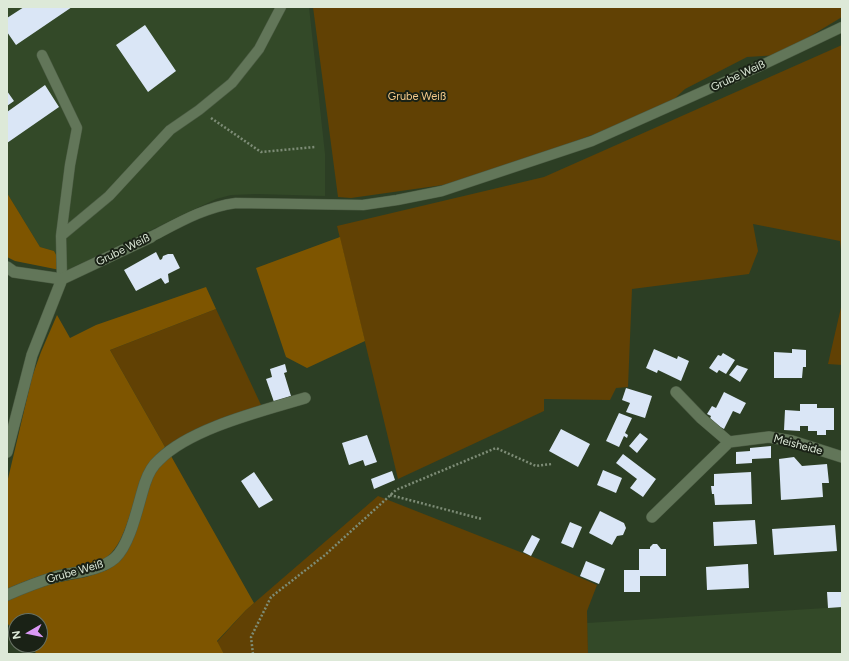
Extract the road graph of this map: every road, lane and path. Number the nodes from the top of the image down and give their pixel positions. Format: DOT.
graph roads {
  1 [pos="281,7"];
  2 [pos="842,27"];
  3 [pos="42,55"];
  4 [pos="199,110"];
  5 [pos="315,147"];
  6 [pos="61,236"];
  7 [pos="151,237"];
  8 [pos="7,267"];
  9 [pos="62,279"];
  10 [pos="676,392"];
  11 [pos="306,398"];
  12 [pos="728,442"];
  13 [pos="7,452"];
  14 [pos="842,457"];
  15 [pos="552,464"];
  16 [pos="390,495"];
  17 [pos="652,517"];
  18 [pos="482,519"];
  19 [pos="7,595"];
  20 [pos="253,654"];
  1 -- 4 [label="lane"];
  2 -- 7 [label="lane, Grube Weiß"];
  3 -- 6 [label="lane"];
  4 -- 5 [label="path"];
  4 -- 6 [label="lane"];
  6 -- 9 [label="lane"];
  7 -- 9 [label="street, Grube Weiß"];
  8 -- 9 [label="street"];
  9 -- 13 [label="street"];
  10 -- 12 [label="street"];
  11 -- 19 [label="street, Grube Weiß"];
  12 -- 14 [label="street, Meisheide"];
  12 -- 17 [label="street"];
  15 -- 16 [label="path"];
  16 -- 18 [label="path"];
  16 -- 20 [label="path"];
}
